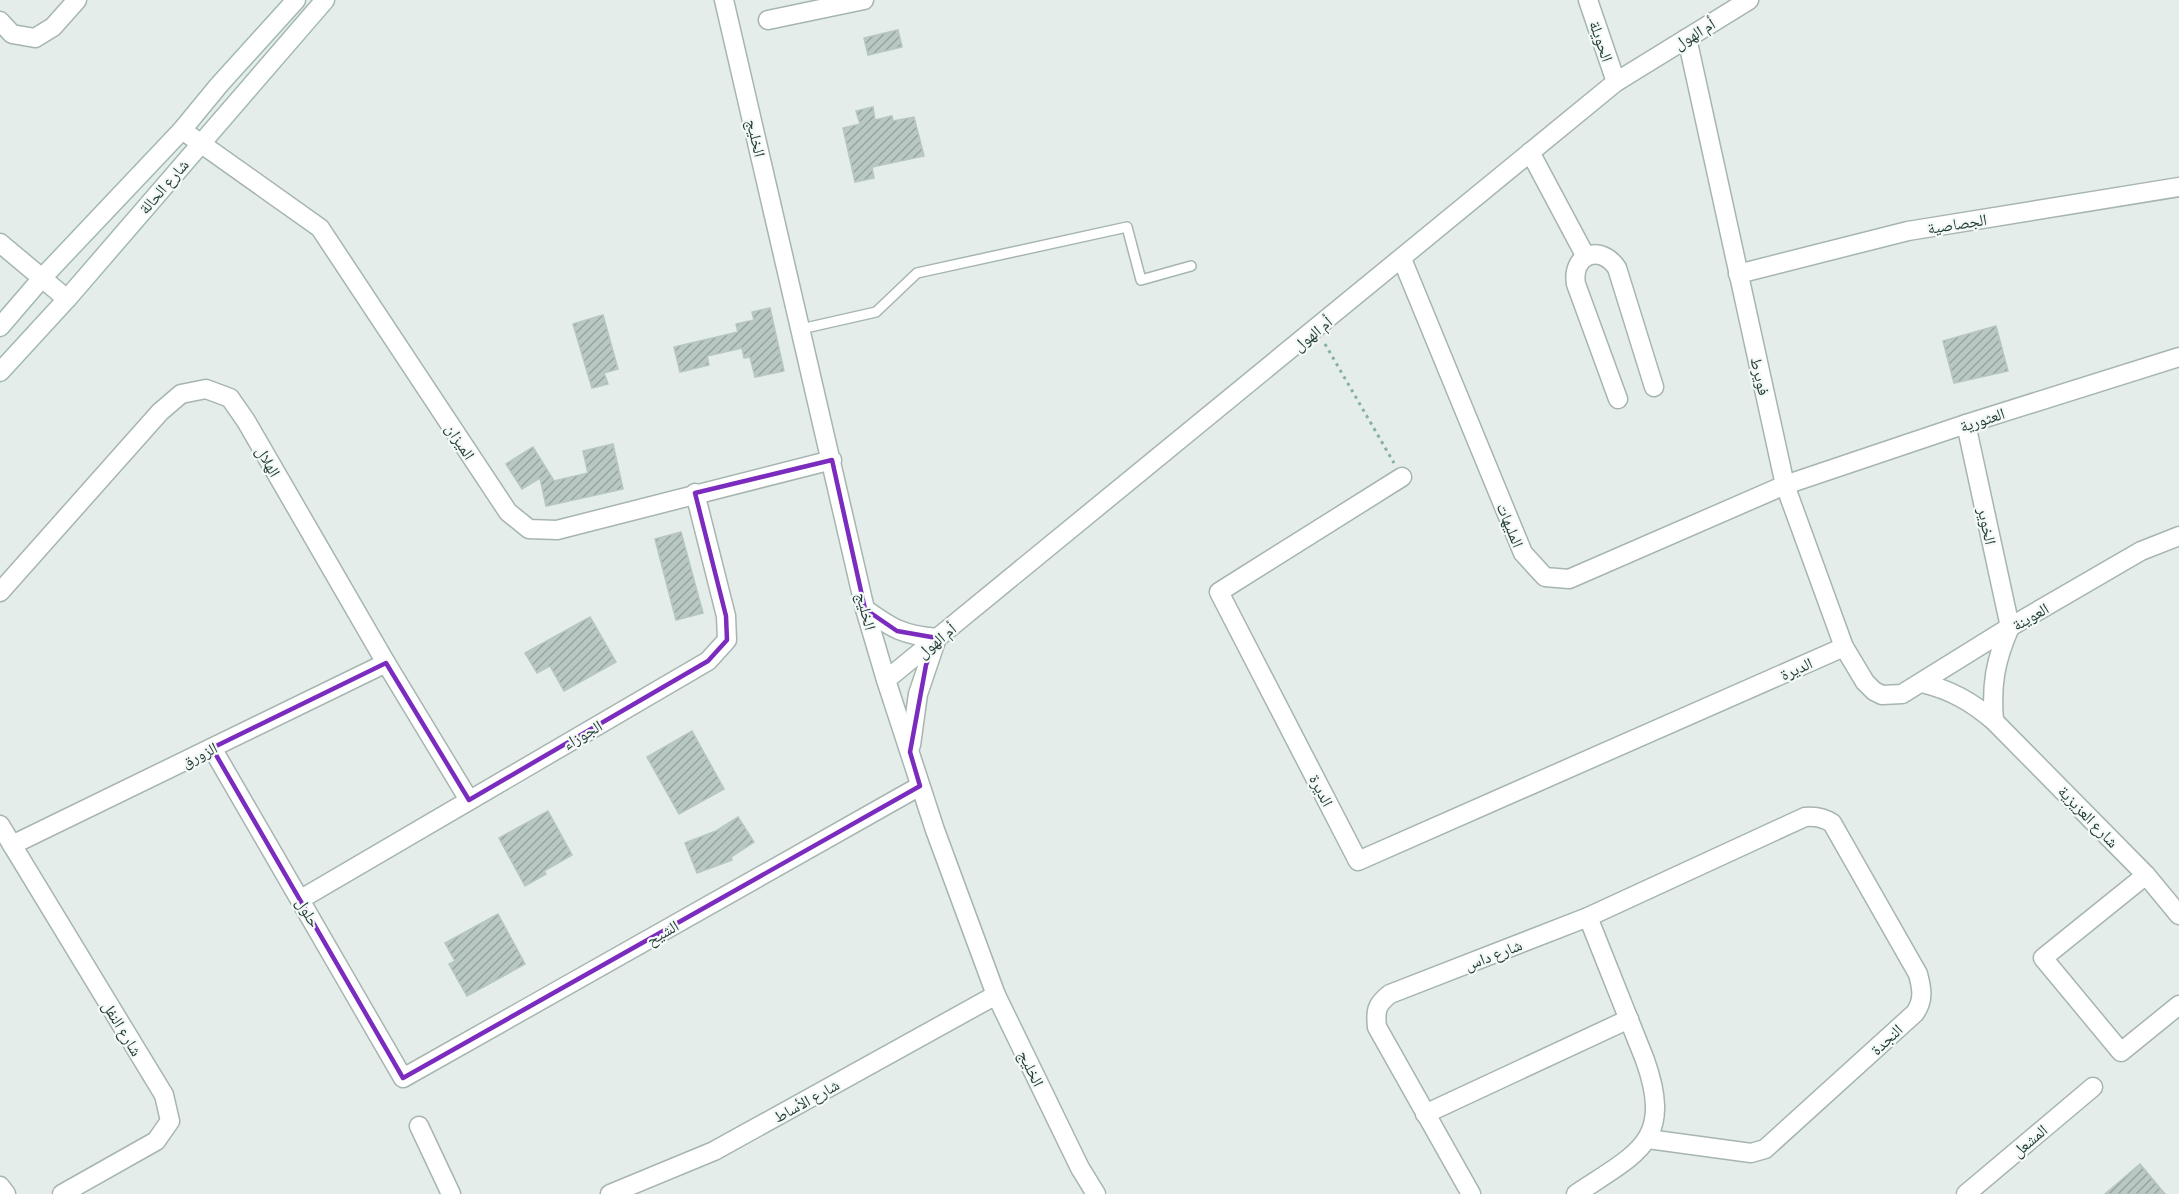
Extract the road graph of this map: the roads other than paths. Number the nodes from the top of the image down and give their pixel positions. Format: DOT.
graph roads {
  1 [pos="78,0"];
  2 [pos="296,0"];
  3 [pos="325,0"];
  4 [pos="724,0"];
  5 [pos="864,0"];
  6 [pos="1588,0"];
  7 [pos="1749,0"];
  8 [pos="768,20"];
  9 [pos="0,21"];
  10 [pos="1687,38"];
  11 [pos="1616,82"];
  12 [pos="182,130"];
  13 [pos="201,142"];
  14 [pos="1530,152"];
  15 [pos="2179,187"];
  16 [pos="0,243"];
  17 [pos="1586,256"];
  18 [pos="1402,259"];
  19 [pos="1191,266"];
  20 [pos="1738,274"];
  21 [pos="42,278"];
  22 [pos="66,299"];
  23 [pos="0,327"];
  24 [pos="801,329"];
  25 [pos="2179,357"];
  26 [pos="0,372"];
  27 [pos="1654,387"];
  28 [pos="1618,399"];
  29 [pos="1966,424"];
  30 [pos="832,460"];
  31 [pos="1402,477"];
  32 [pos="1785,484"];
  33 [pos="695,493"];
  34 [pos="2179,536"];
  35 [pos="0,592"];
  36 [pos="865,609"];
  37 [pos="2010,627"];
  38 [pos="937,638"];
  39 [pos="1844,647"];
  40 [pos="386,663"];
  41 [pos="886,680"];
  42 [pos="1922,683"];
  43 [pos="1882,695"];
  44 [pos="1994,721"];
  45 [pos="212,748"];
  46 [pos="910,752"];
  47 [pos="920,786"];
  48 [pos="469,800"];
  49 [pos="1805,817"];
  50 [pos="0,825"];
  51 [pos="12,845"];
  52 [pos="2146,875"];
  53 [pos="301,899"];
  54 [pos="2179,915"];
  55 [pos="1588,917"];
  56 [pos="996,995"];
  57 [pos="2179,1005"];
  58 [pos="1629,1019"];
  59 [pos="403,1078"];
  60 [pos="2093,1087"];
  61 [pos="1425,1114"];
  62 [pos="419,1126"];
  63 [pos="1648,1139"];
  64 [pos="0,1186"];
  65 [pos="6,1194"];
  66 [pos="62,1194"];
  67 [pos="451,1194"];
  68 [pos="610,1194"];
  69 [pos="1095,1194"];
  70 [pos="1471,1194"];
  71 [pos="1576,1194"];
  72 [pos="1966,1194"];
  1 -- 9 [label="street"];
  2 -- 12 [label="street, شارع الحالة"];
  3 -- 13 [label="street, شارع الحالة"];
  4 -- 24 [label="street, الخليج"];
  5 -- 8 [label="street"];
  6 -- 11 [label="street, الحويلة"];
  7 -- 10 [label="street, أم الهول"];
  10 -- 11 [label="street, أم الهول"];
  10 -- 20 [label="street, فويرط"];
  11 -- 14 [label="street, أم الهول"];
  12 -- 13 [label="street, الميزان"];
  12 -- 21 [label="street, شارع الحالة"];
  13 -- 22 [label="street, شارع الحالة"];
  13 -- 33 [label="street, الميزان"];
  14 -- 17 [label="street"];
  14 -- 18 [label="street, أم الهول"];
  15 -- 20 [label="street, الجصاصية"];
  16 -- 21 [label="street"];
  17 -- 27 [label="street"];
  17 -- 28 [label="street"];
  18 -- 32 [label="street, المليهات"];
  18 -- 38 [label="street, أم الهول"];
  19 -- 24 [label="lane"];
  20 -- 32 [label="street, فويرط"];
  21 -- 22 [label="street"];
  21 -- 23 [label="street, شارع الحالة"];
  22 -- 26 [label="street, شارع الحالة"];
  24 -- 30 [label="street, الخليج"];
  25 -- 29 [label="street, العثورية"];
  29 -- 32 [label="street, العثورية"];
  29 -- 37 [label="street, الخوير"];
  30 -- 33 [label="street, الميزان"];
  30 -- 36 [label="street, الخليج"];
  31 -- 39 [label="street, الديرة"];
  32 -- 39 [label="street, فويرط"];
  33 -- 48 [label="street, الجوزاء"];
  34 -- 37 [label="street, العوينة"];
  35 -- 40 [label="street, الهلال"];
  36 -- 38 [label="street"];
  36 -- 41 [label="street, الخليج"];
  37 -- 42 [label="street, العوينة"];
  37 -- 44 [label="street"];
  38 -- 41 [label="street, أم الهول"];
  38 -- 46 [label="street"];
  39 -- 43 [label="street, فويرط"];
  40 -- 45 [label="street, الزورق"];
  40 -- 48 [label="street, الهلال"];
  41 -- 46 [label="street, الخليج"];
  42 -- 43 [label="street, العوينة"];
  42 -- 44 [label="street, شارع العزيزية"];
  44 -- 52 [label="street, شارع العزيزية"];
  45 -- 51 [label="street, الزورق"];
  45 -- 53 [label="street, حلول"];
  46 -- 47 [label="street, الخليج"];
  47 -- 56 [label="street, الخليج"];
  47 -- 59 [label="street, الشيح"];
  48 -- 53 [label="street, الجوزاء"];
  49 -- 55 [label="street, شارع داس"];
  49 -- 63 [label="street, النجدة"];
  50 -- 51 [label="street, شارع النفل"];
  51 -- 66 [label="street, شارع النفل"];
  52 -- 54 [label="street, شارع العزيزية"];
  52 -- 57 [label="street"];
  53 -- 59 [label="street, حلول"];
  55 -- 58 [label="street"];
  55 -- 61 [label="street, شارع داس"];
  56 -- 68 [label="street, شارع الأساط"];
  56 -- 69 [label="street, الخليج"];
  58 -- 61 [label="street"];
  58 -- 63 [label="street"];
  60 -- 72 [label="street, المشعل"];
  61 -- 70 [label="street, شارع داس"];
  62 -- 67 [label="street"];
  63 -- 71 [label="street"];
  64 -- 65 [label="street"];
}
